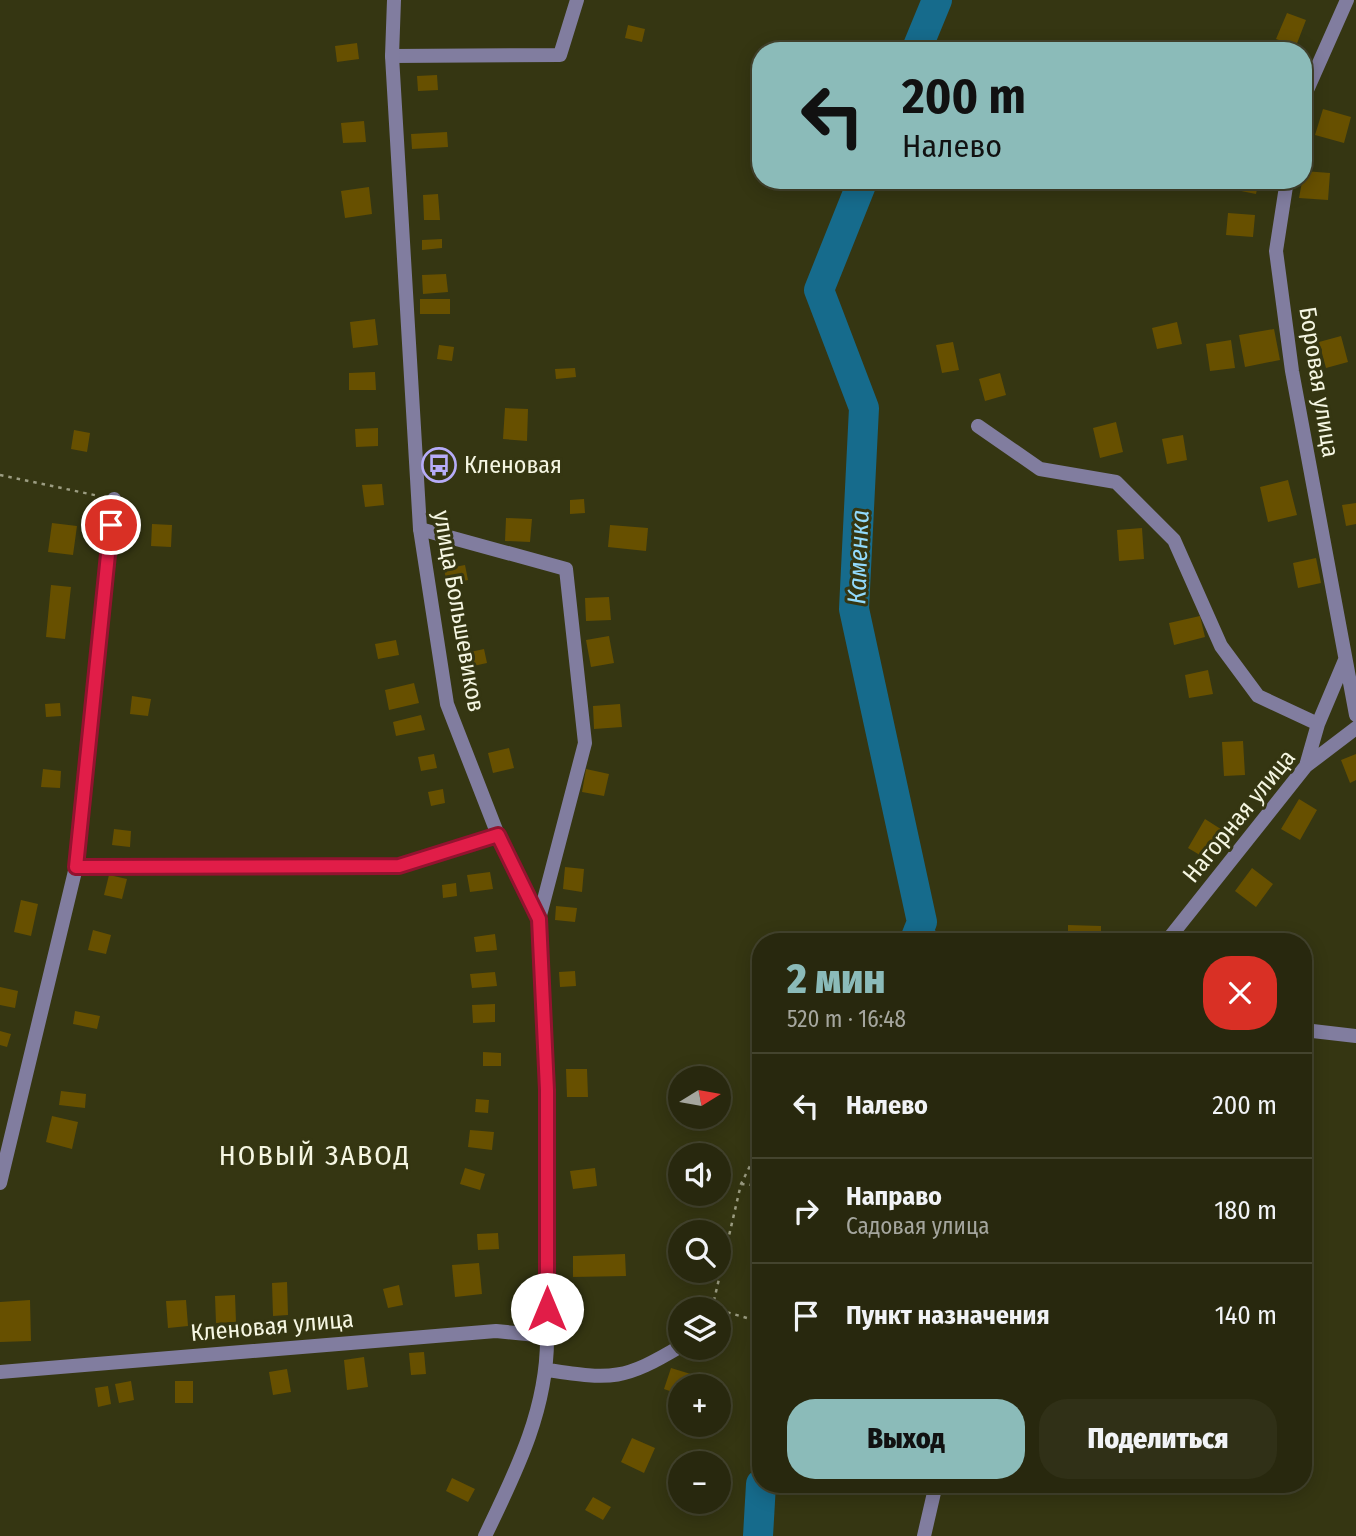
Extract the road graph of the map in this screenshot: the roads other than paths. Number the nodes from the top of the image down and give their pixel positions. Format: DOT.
graph roads {
  1 [pos="394,0"];
  2 [pos="577,0"];
  3 [pos="1347,0"];
  4 [pos="392,56"];
  5 [pos="1312,79"];
  6 [pos="1286,189"];
  7 [pos="978,426"];
  8 [pos="114,499"];
  9 [pos="420,529"];
  10 [pos="1345,660"];
  11 [pos="1356,715"];
  12 [pos="1318,724"];
  13 [pos="1356,728"];
  14 [pos="1306,766"];
  15 [pos="498,835"];
  16 [pos="76,867"];
  17 [pos="539,919"];
  18 [pos="1173,933"];
  19 [pos="1312,1031"];
  20 [pos="1356,1036"];
  21 [pos="0,1183"];
  22 [pos="547,1336"];
  23 [pos="668,1354"];
  24 [pos="548,1370"];
  25 [pos="0,1372"];
  26 [pos="934,1493"];
  27 [pos="485,1536"];
  28 [pos="924,1536"];
  1 -- 4 [label="street, улица Большевиков"];
  2 -- 4 [label="street"];
  3 -- 5 [label="street"];
  4 -- 9 [label="street, улица Большевиков"];
  6 -- 10 [label="street, Боровая улица"];
  7 -- 12 [label="street"];
  8 -- 16 [label="street"];
  9 -- 15 [label="street, улица Большевиков"];
  9 -- 17 [label="street"];
  10 -- 11 [label="street, Боровая улица"];
  10 -- 12 [label="street"];
  12 -- 14 [label="street"];
  13 -- 14 [label="street, Нагорная улица"];
  14 -- 18 [label="street, Нагорная улица"];
  15 -- 16 [label="street"];
  15 -- 17 [label="street, улица Большевиков"];
  16 -- 21 [label="street"];
  17 -- 22 [label="street, улица Большевиков"];
  19 -- 20 [label="street"];
  22 -- 24 [label="street, улица Большевиков"];
  22 -- 25 [label="street, Кленовая улица"];
  23 -- 24 [label="street"];
  24 -- 27 [label="street, улица Большевиков"];
  26 -- 28 [label="street"];
}
